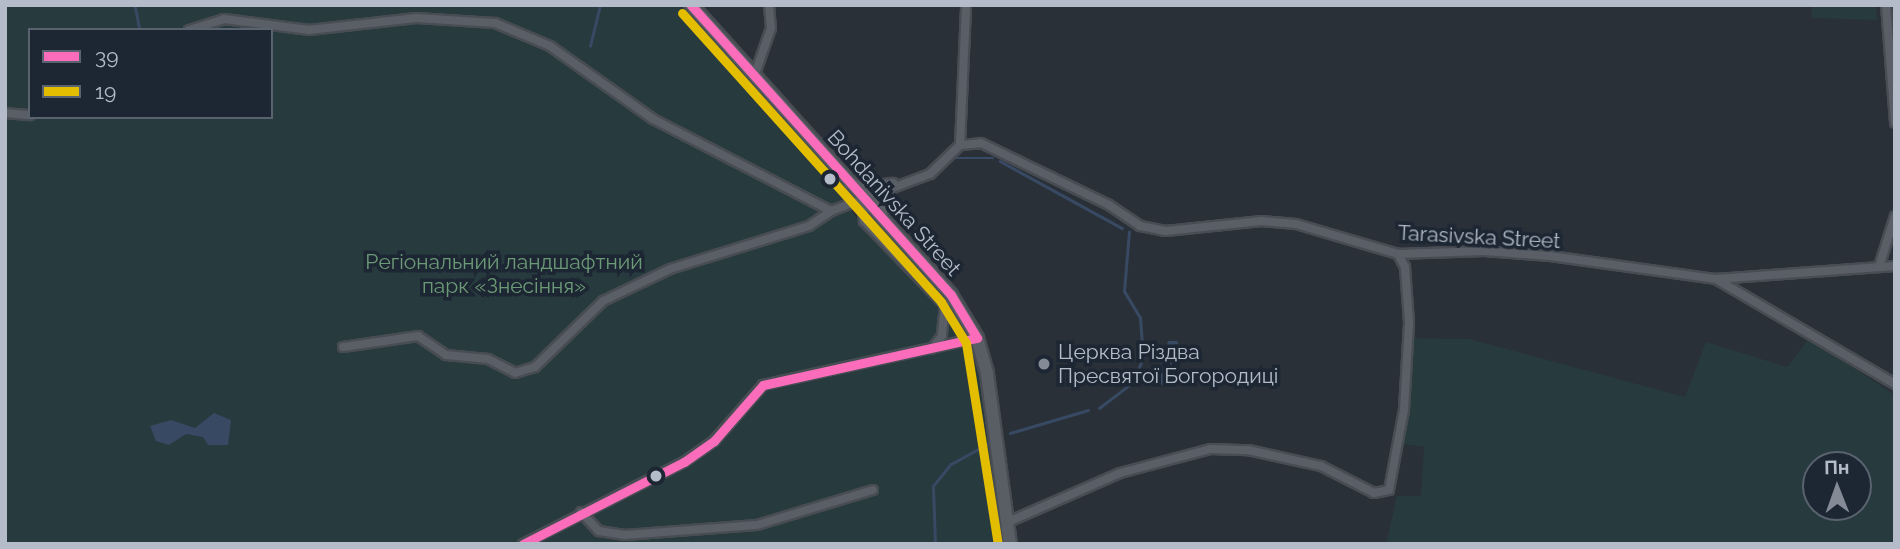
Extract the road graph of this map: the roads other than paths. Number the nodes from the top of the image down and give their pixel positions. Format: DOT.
graph roads {
  1 [pos="691,5"];
  2 [pos="769,5"];
  3 [pos="966,5"];
  4 [pos="1886,5"];
  5 [pos="195,28"];
  6 [pos="755,74"];
  7 [pos="5,113"];
  8 [pos="28,114"];
  9 [pos="1895,123"];
  10 [pos="960,145"];
  11 [pos="850,183"];
  12 [pos="892,185"];
  13 [pos="863,198"];
  14 [pos="831,211"];
  15 [pos="1895,216"];
  16 [pos="882,219"];
  17 [pos="1398,254"];
  18 [pos="1895,266"];
  19 [pos="1879,267"];
  20 [pos="1716,279"];
  21 [pos="977,338"];
  22 [pos="343,347"];
  23 [pos="931,350"];
  24 [pos="1895,384"];
  25 [pos="873,489"];
  26 [pos="581,512"];
  27 [pos="1008,522"];
  28 [pos="523,544"];
  29 [pos="1010,544"];
  1 -- 6 [label="main road, Bohdanivska Street"];
  2 -- 6 [label="street"];
  3 -- 10 [label="street"];
  4 -- 9 [label="street"];
  5 -- 14 [label="street"];
  6 -- 11 [label="main road, Bohdanivska Street"];
  7 -- 8 [label="street"];
  10 -- 12 [label="street"];
  10 -- 17 [label="street, Tarasivska Street"];
  11 -- 12 [label="main road"];
  11 -- 13 [label="main road, Bohdanivska Street"];
  12 -- 13 [label="street"];
  12 -- 16 [label="main road"];
  13 -- 14 [label="street"];
  13 -- 16 [label="main road, Bohdanivska Street"];
  13 -- 23 [label="street"];
  14 -- 22 [label="street"];
  15 -- 19 [label="street"];
  16 -- 21 [label="main road, Bohdanivska Street"];
  17 -- 20 [label="street, Tarasivska Street"];
  17 -- 27 [label="street"];
  18 -- 19 [label="street, Tarasivska Street"];
  19 -- 20 [label="street, Tarasivska Street"];
  20 -- 24 [label="street"];
  21 -- 23 [label="street"];
  21 -- 27 [label="main road, Bohdanivska Street"];
  23 -- 26 [label="street"];
  25 -- 26 [label="street"];
  26 -- 28 [label="street"];
  27 -- 29 [label="main road, Bohdanivska Street"];
}
